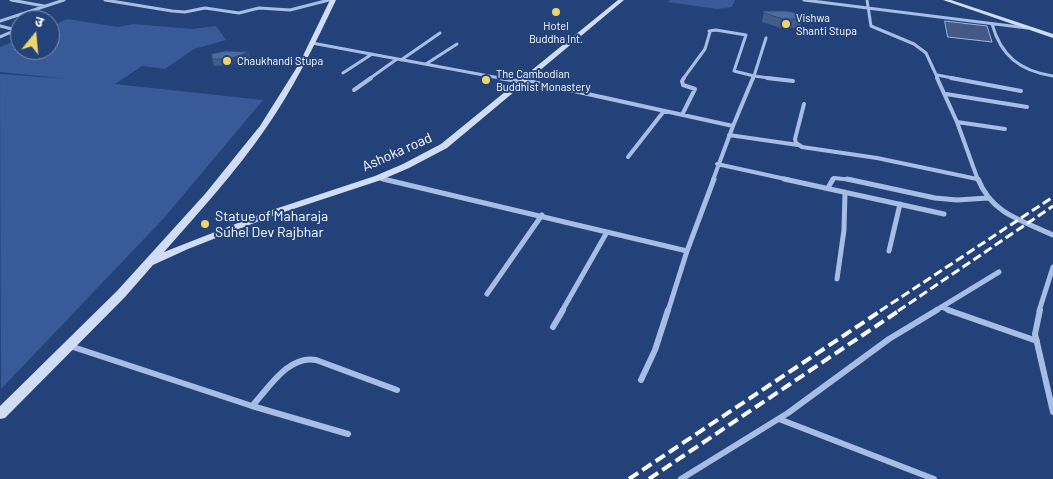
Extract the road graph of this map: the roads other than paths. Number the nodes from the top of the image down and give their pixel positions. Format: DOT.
graph roads {
  1 [pos="12,0"];
  2 [pos="64,0"];
  3 [pos="105,0"];
  4 [pos="329,0"];
  5 [pos="334,0"];
  6 [pos="622,0"];
  7 [pos="804,0"];
  8 [pos="867,0"];
  9 [pos="946,0"];
  10 [pos="44,6"];
  11 [pos="869,8"];
  12 [pos="0,21"];
  13 [pos="992,24"];
  14 [pos="0,26"];
  15 [pos="1030,28"];
  16 [pos="440,33"];
  17 [pos="1053,36"];
  18 [pos="0,37"];
  19 [pos="766,38"];
  20 [pos="312,43"];
  21 [pos="457,44"];
  22 [pos="372,54"];
  23 [pos="399,59"];
  24 [pos="426,64"];
  25 [pos="343,73"];
  26 [pos="937,75"];
  27 [pos="754,76"];
  28 [pos="1053,76"];
  29 [pos="523,81"];
  30 [pos="793,82"];
  31 [pos="354,90"];
  32 [pos="1022,91"];
  33 [pos="946,94"];
  34 [pos="804,104"];
  35 [pos="1027,107"];
  36 [pos="664,111"];
  37 [pos="682,115"];
  38 [pos="957,122"];
  39 [pos="733,126"];
  40 [pos="1006,129"];
  41 [pos="729,135"];
  42 [pos="798,145"];
  43 [pos="628,156"];
  44 [pos="717,164"];
  45 [pos="378,178"];
  46 [pos="977,179"];
  47 [pos="828,188"];
  48 [pos="845,192"];
  49 [pos="988,198"];
  50 [pos="900,204"];
  51 [pos="944,214"];
  52 [pos="542,215"];
  53 [pos="607,232"];
  54 [pos="1053,235"];
  55 [pos="687,251"];
  56 [pos="889,251"];
  57 [pos="146,264"];
  58 [pos="1053,267"];
  59 [pos="999,272"];
  60 [pos="837,279"];
  61 [pos="487,294"];
  62 [pos="941,307"];
  63 [pos="553,327"];
  64 [pos="1037,341"];
  65 [pos="69,346"];
  66 [pos="640,380"];
  67 [pos="397,390"];
  68 [pos="252,406"];
  69 [pos="1053,412"];
  70 [pos="0,414"];
  71 [pos="778,419"];
  72 [pos="348,434"];
  73 [pos="681,479"];
  74 [pos="934,479"];
  1 -- 10 [label="street"];
  2 -- 10 [label="street"];
  3 -- 4 [label="street"];
  5 -- 20 [label="street"];
  6 -- 29 [label="street, Ashoka road"];
  7 -- 11 [label="street"];
  8 -- 11 [label="street"];
  9 -- 15 [label="street"];
  10 -- 12 [label="street"];
  11 -- 13 [label="street"];
  11 -- 26 [label="street"];
  13 -- 15 [label="street"];
  13 -- 28 [label="street"];
  14 -- 18 [label="street"];
  15 -- 17 [label="street"];
  16 -- 23 [label="street"];
  19 -- 27 [label="street"];
  20 -- 22 [label="street"];
  20 -- 57 [label="street"];
  21 -- 24 [label="street"];
  22 -- 23 [label="street"];
  22 -- 25 [label="street"];
  23 -- 24 [label="street"];
  23 -- 31 [label="street"];
  24 -- 29 [label="street"];
  26 -- 32 [label="street"];
  26 -- 33 [label="street"];
  27 -- 30 [label="street"];
  27 -- 37 [label="street"];
  27 -- 39 [label="street"];
  29 -- 36 [label="street"];
  29 -- 45 [label="street, Ashoka road"];
  33 -- 35 [label="street"];
  33 -- 38 [label="street"];
  34 -- 42 [label="street"];
  36 -- 37 [label="street"];
  36 -- 43 [label="street"];
  37 -- 39 [label="street"];
  38 -- 40 [label="street"];
  38 -- 46 [label="street"];
  39 -- 41 [label="street"];
  41 -- 42 [label="street"];
  41 -- 44 [label="street"];
  42 -- 46 [label="street"];
  44 -- 47 [label="street"];
  44 -- 55 [label="street"];
  45 -- 52 [label="street"];
  45 -- 57 [label="street, Ashoka road"];
  46 -- 49 [label="street"];
  47 -- 48 [label="street"];
  47 -- 49 [label="street"];
  48 -- 50 [label="street"];
  48 -- 60 [label="street"];
  49 -- 54 [label="street"];
  50 -- 51 [label="street"];
  50 -- 56 [label="street"];
  52 -- 53 [label="street"];
  52 -- 61 [label="street"];
  53 -- 55 [label="street"];
  53 -- 63 [label="street"];
  55 -- 66 [label="street"];
  57 -- 65 [label="street"];
  58 -- 64 [label="street"];
  59 -- 62 [label="street"];
  62 -- 64 [label="street"];
  62 -- 71 [label="street"];
  64 -- 69 [label="street"];
  65 -- 68 [label="street"];
  65 -- 70 [label="street"];
  67 -- 68 [label="street"];
  68 -- 72 [label="street"];
  71 -- 73 [label="street"];
  71 -- 74 [label="street"];
}
